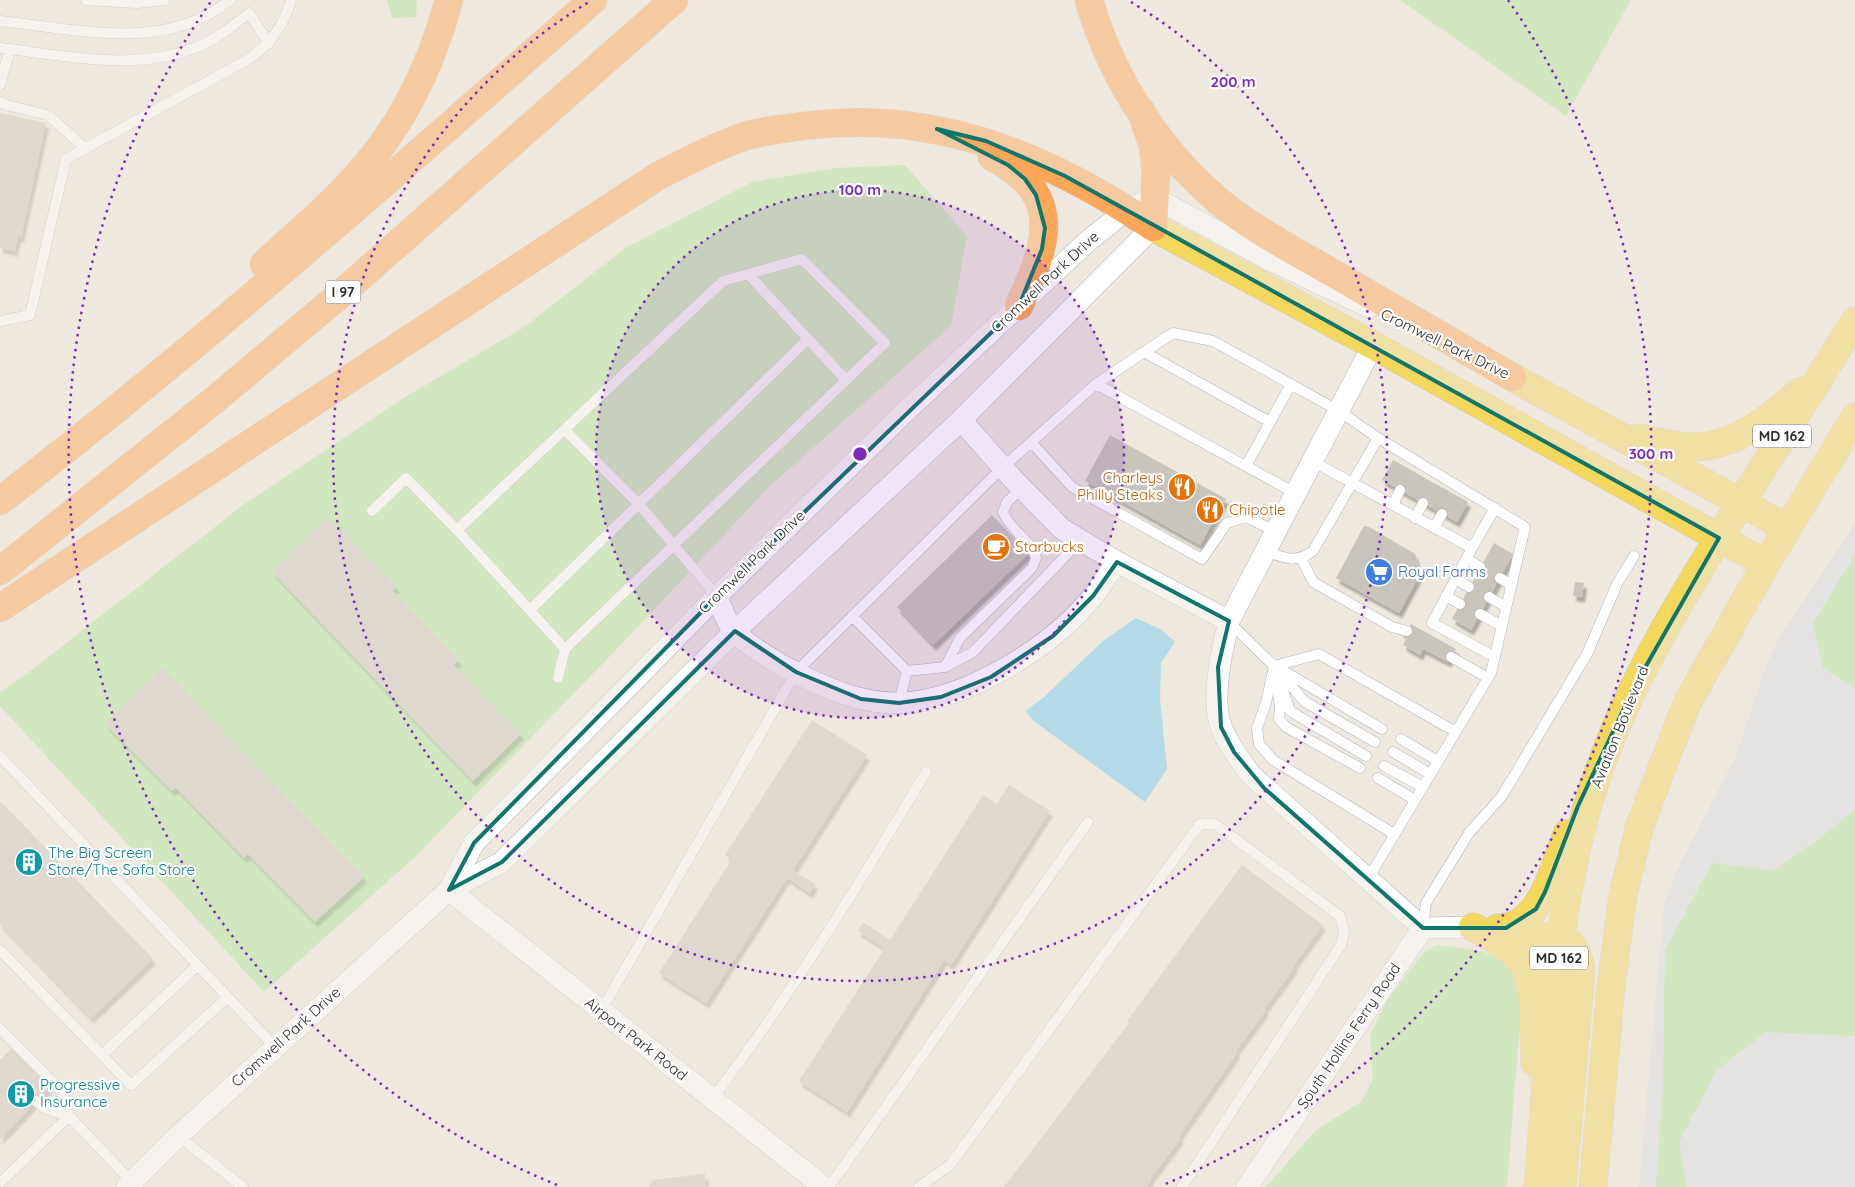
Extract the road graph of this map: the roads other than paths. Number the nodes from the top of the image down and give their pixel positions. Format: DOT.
graph roads {
  1 [pos="86,0"];
  2 [pos="165,0"];
  3 [pos="230,0"];
  4 [pos="291,0"];
  5 [pos="449,0"];
  6 [pos="592,0"];
  7 [pos="674,0"];
  8 [pos="1089,0"];
  9 [pos="0,21"];
  10 [pos="269,42"];
  11 [pos="5,48"];
  12 [pos="0,85"];
  13 [pos="0,102"];
  14 [pos="1141,111"];
  15 [pos="937,129"];
  16 [pos="85,148"];
  17 [pos="1155,198"];
  18 [pos="1127,210"];
  19 [pos="1153,227"];
  20 [pos="748,274"];
  21 [pos="1018,306"];
  22 [pos="0,321"];
  23 [pos="1855,321"];
  24 [pos="808,339"];
  25 [pos="1373,345"];
  26 [pos="1144,352"];
  27 [pos="1824,370"];
  28 [pos="1512,376"];
  29 [pos="846,380"];
  30 [pos="1096,384"];
  31 [pos="1291,384"];
  32 [pos="1339,411"];
  33 [pos="1855,417"];
  34 [pos="961,420"];
  35 [pos="1270,422"];
  36 [pos="565,430"];
  37 [pos="1617,434"];
  38 [pos="1378,438"];
  39 [pos="1031,442"];
  40 [pos="57,457"];
  41 [pos="1312,461"];
  42 [pos="1246,466"];
  43 [pos="1002,468"];
  44 [pos="1352,484"];
  45 [pos="1022,488"];
  46 [pos="1400,490"];
  47 [pos="1295,493"];
  48 [pos="0,501"];
  49 [pos="638,503"];
  50 [pos="1423,503"];
  51 [pos="1741,503"];
  52 [pos="1392,506"];
  53 [pos="1494,508"];
  54 [pos="372,511"];
  55 [pos="1442,514"];
  56 [pos="1415,518"];
  57 [pos="1434,528"];
  58 [pos="1787,528"];
  59 [pos="457,530"];
  60 [pos="1275,531"];
  61 [pos="1719,538"];
  62 [pos="1081,540"];
  63 [pos="674,545"];
  64 [pos="1472,548"];
  65 [pos="1265,551"];
  66 [pos="1634,556"];
  67 [pos="1467,559"];
  68 [pos="1302,560"];
  69 [pos="1117,562"];
  70 [pos="1766,564"];
  71 [pos="1480,567"];
  72 [pos="0,571"];
  73 [pos="1500,578"];
  74 [pos="1456,579"];
  75 [pos="1511,584"];
  76 [pos="1469,587"];
  77 [pos="717,596"];
  78 [pos="1446,596"];
  79 [pos="1489,597"];
  80 [pos="1460,604"];
  81 [pos="1506,607"];
  82 [pos="0,608"];
  83 [pos="530,610"];
  84 [pos="1480,614"];
  85 [pos="852,616"];
  86 [pos="1229,621"];
  87 [pos="1502,626"];
  88 [pos="735,632"];
  89 [pos="1407,632"];
  90 [pos="565,649"];
  91 [pos="1451,657"];
  92 [pos="1495,657"];
  93 [pos="1274,666"];
  94 [pos="945,667"];
  95 [pos="907,671"];
  96 [pos="796,672"];
  97 [pos="558,678"];
  98 [pos="1488,678"];
  99 [pos="900,703"];
  100 [pos="1382,728"];
  101 [pos="1456,732"];
  102 [pos="1613,735"];
  103 [pos="1401,739"];
  104 [pos="1375,742"];
  105 [pos="1393,752"];
  106 [pos="0,756"];
  107 [pos="1366,756"];
  108 [pos="1438,761"];
  109 [pos="1384,766"];
  110 [pos="1360,768"];
  111 [pos="926,772"];
  112 [pos="1430,774"];
  113 [pos="1378,778"];
  114 [pos="1423,787"];
  115 [pos="1415,800"];
  116 [pos="1088,822"];
  117 [pos="1394,834"];
  118 [pos="1368,878"];
  119 [pos="449,890"];
  120 [pos="1473,927"];
  121 [pos="1423,928"];
  122 [pos="1506,928"];
  123 [pos="1561,940"];
  124 [pos="0,950"];
  125 [pos="198,965"];
  126 [pos="228,997"];
  127 [pos="601,1011"];
  128 [pos="0,1029"];
  129 [pos="275,1047"];
  130 [pos="102,1055"];
  131 [pos="712,1099"];
  132 [pos="36,1101"];
  133 [pos="69,1116"];
  134 [pos="178,1136"];
  135 [pos="1539,1174"];
  136 [pos="0,1183"];
  137 [pos="130,1184"];
  138 [pos="243,1187"];
  139 [pos="824,1187"];
  140 [pos="829,1187"];
  141 [pos="919,1187"];
  142 [pos="1182,1187"];
  143 [pos="1247,1187"];
  144 [pos="1562,1187"];
  145 [pos="1593,1187"];
  1 -- 2 [label="lane"];
  3 -- 9 [label="lane"];
  4 -- 10 [label="lane"];
  5 -- 40 [label="highway"];
  6 -- 40 [label="highway"];
  7 -- 72 [label="highway, I 97"];
  8 -- 14 [label="highway"];
  10 -- 11 [label="lane"];
  10 -- 16 [label="lane"];
  11 -- 12 [label="lane"];
  13 -- 16 [label="lane"];
  14 -- 17 [label="highway"];
  14 -- 28 [label="highway"];
  15 -- 18 [label="highway"];
  15 -- 21 [label="highway"];
  15 -- 82 [label="highway"];
  16 -- 22 [label="lane"];
  17 -- 18 [label="street, Cromwell Park Drive"];
  17 -- 19 [label="highway"];
  17 -- 28 [label="street, Cromwell Park Drive"];
  18 -- 19 [label="highway"];
  18 -- 21 [label="street, Cromwell Park Drive"];
  19 -- 25 [label="main road"];
  19 -- 34 [label="street, Cromwell Park Drive"];
  20 -- 24 [label="lane"];
  20 -- 29 [label="lane"];
  20 -- 36 [label="lane"];
  21 -- 77 [label="street, Cromwell Park Drive"];
  23 -- 27 [label="main road, Aviation Boulevard / MD 162"];
  24 -- 29 [label="lane"];
  24 -- 49 [label="lane"];
  25 -- 32 [label="street"];
  25 -- 61 [label="main road"];
  26 -- 30 [label="lane"];
  26 -- 31 [label="lane"];
  26 -- 35 [label="lane"];
  27 -- 37 [label="main road"];
  27 -- 51 [label="main road, Aviation Boulevard / MD 162"];
  28 -- 37 [label="main road, Cromwell Park Drive"];
  29 -- 63 [label="lane"];
  30 -- 39 [label="lane"];
  30 -- 42 [label="lane"];
  31 -- 32 [label="lane"];
  31 -- 35 [label="lane"];
  32 -- 38 [label="lane"];
  32 -- 41 [label="street"];
  33 -- 58 [label="main road, MD 162"];
  34 -- 43 [label="street"];
  34 -- 88 [label="street, Cromwell Park Drive"];
  35 -- 42 [label="lane"];
  36 -- 49 [label="lane"];
  36 -- 59 [label="lane"];
  37 -- 51 [label="main road, Cromwell Park Drive"];
  38 -- 44 [label="lane"];
  38 -- 53 [label="lane"];
  39 -- 43 [label="lane"];
  39 -- 60 [label="lane"];
  40 -- 48 [label="highway"];
  41 -- 44 [label="lane"];
  41 -- 47 [label="street"];
  42 -- 47 [label="lane"];
  43 -- 45 [label="street"];
  43 -- 85 [label="lane"];
  44 -- 52 [label="lane"];
  44 -- 68 [label="lane"];
  45 -- 62 [label="street"];
  45 -- 94 [label="lane"];
  46 -- 52 [label="lane"];
  47 -- 60 [label="street"];
  49 -- 63 [label="lane"];
  49 -- 83 [label="lane"];
  50 -- 56 [label="lane"];
  51 -- 58 [label="main road, Cromwell Park Drive"];
  51 -- 61 [label="main road, Aviation Boulevard / MD 162"];
  52 -- 56 [label="lane"];
  53 -- 64 [label="lane"];
  53 -- 75 [label="lane"];
  54 -- 59 [label="lane"];
  55 -- 57 [label="lane"];
  56 -- 57 [label="lane"];
  57 -- 64 [label="lane"];
  58 -- 70 [label="main road, MD 162"];
  59 -- 83 [label="lane"];
  60 -- 65 [label="street"];
  61 -- 70 [label="main road"];
  61 -- 102 [label="main road, Aviation Boulevard / MD 162"];
  62 -- 69 [label="street"];
  62 -- 94 [label="lane"];
  63 -- 77 [label="lane"];
  63 -- 90 [label="lane"];
  64 -- 67 [label="lane"];
  65 -- 68 [label="lane"];
  65 -- 86 [label="street"];
  66 -- 121 [label="lane"];
  67 -- 71 [label="lane"];
  67 -- 74 [label="lane"];
  68 -- 89 [label="lane"];
  69 -- 86 [label="street"];
  69 -- 99 [label="street"];
  70 -- 145 [label="main road, MD 162"];
  73 -- 75 [label="lane"];
  74 -- 76 [label="lane"];
  74 -- 78 [label="lane"];
  75 -- 81 [label="lane"];
  77 -- 88 [label="street"];
  77 -- 119 [label="street, Cromwell Park Drive"];
  78 -- 80 [label="lane"];
  78 -- 92 [label="lane"];
  79 -- 81 [label="lane"];
  81 -- 87 [label="lane"];
  83 -- 90 [label="lane"];
  84 -- 87 [label="lane"];
  85 -- 95 [label="lane"];
  85 -- 96 [label="lane"];
  86 -- 93 [label="lane"];
  86 -- 118 [label="street"];
  87 -- 92 [label="lane"];
  88 -- 96 [label="street"];
  88 -- 119 [label="street, Cromwell Park Drive"];
  90 -- 97 [label="lane"];
  91 -- 98 [label="lane"];
  92 -- 98 [label="lane"];
  93 -- 100 [label="lane"];
  93 -- 101 [label="lane"];
  93 -- 104 [label="lane"];
  93 -- 107 [label="lane"];
  93 -- 110 [label="lane"];
  93 -- 117 [label="lane"];
  94 -- 95 [label="lane"];
  95 -- 99 [label="lane"];
  96 -- 99 [label="street"];
  96 -- 127 [label="lane"];
  98 -- 101 [label="lane"];
  101 -- 108 [label="lane"];
  102 -- 122 [label="main road"];
  102 -- 123 [label="main road, Aviation Boulevard / MD 162"];
  103 -- 108 [label="lane"];
  105 -- 112 [label="lane"];
  106 -- 125 [label="lane"];
  108 -- 112 [label="lane"];
  109 -- 114 [label="lane"];
  111 -- 131 [label="lane"];
  112 -- 114 [label="lane"];
  113 -- 115 [label="lane"];
  114 -- 115 [label="lane"];
  115 -- 117 [label="lane"];
  116 -- 140 [label="lane"];
  117 -- 118 [label="lane"];
  118 -- 121 [label="street"];
  119 -- 127 [label="street, Airport Park Road"];
  119 -- 129 [label="street, Cromwell Park Drive"];
  120 -- 121 [label="street"];
  120 -- 122 [label="main road"];
  120 -- 135 [label="main road"];
  121 -- 143 [label="street, South Hollins Ferry Road"];
  122 -- 123 [label="main road"];
  123 -- 135 [label="main road, Aviation Boulevard / MD 162"];
  123 -- 144 [label="main road"];
  124 -- 130 [label="lane"];
  125 -- 126 [label="lane"];
  125 -- 130 [label="lane"];
  126 -- 129 [label="lane"];
  126 -- 130 [label="lane"];
  127 -- 131 [label="street, Airport Park Road"];
  128 -- 133 [label="lane"];
  129 -- 134 [label="street, Cromwell Park Drive"];
  131 -- 139 [label="street, Airport Park Road"];
  132 -- 133 [label="lane"];
  133 -- 136 [label="lane"];
  133 -- 137 [label="lane"];
  134 -- 137 [label="street, Cromwell Park Drive"];
  134 -- 138 [label="lane"];
  141 -- 142 [label="lane"];
}
